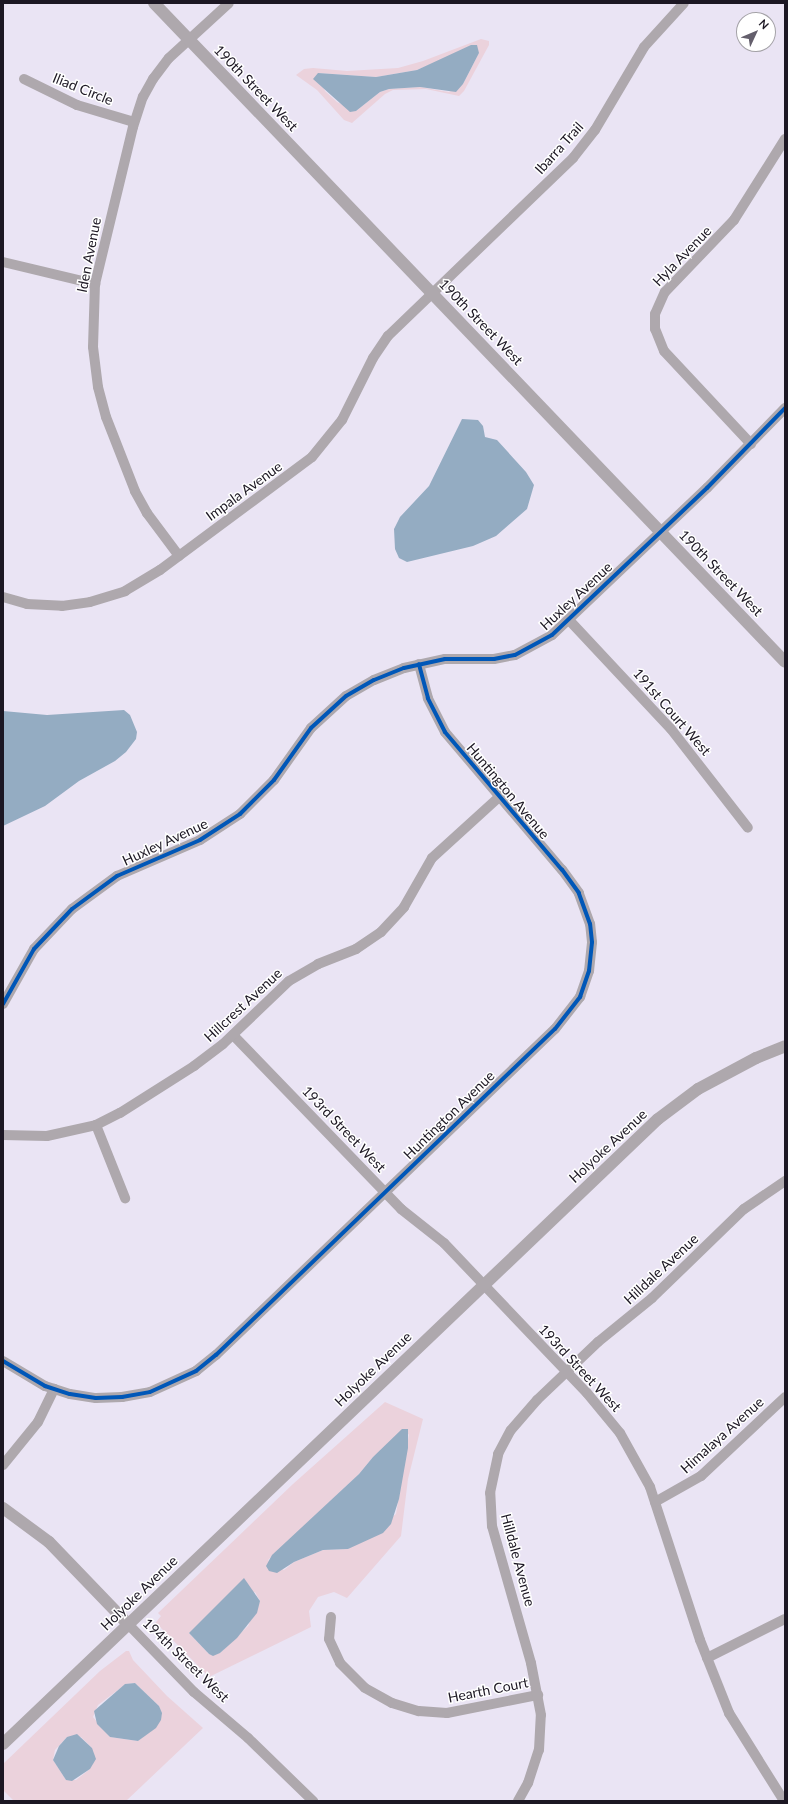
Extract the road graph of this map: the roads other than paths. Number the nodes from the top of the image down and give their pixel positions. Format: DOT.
graph roads {
  1 [pos="154,3"];
  2 [pos="229,3"];
  3 [pos="684,3"];
  4 [pos="188,39"];
  5 [pos="24,79"];
  6 [pos="134,122"];
  7 [pos="785,139"];
  8 [pos="3,262"];
  9 [pos="95,284"];
  10 [pos="433,293"];
  11 [pos="785,408"];
  12 [pos="751,444"];
  13 [pos="661,532"];
  14 [pos="178,556"];
  15 [pos="3,597"];
  16 [pos="569,620"];
  17 [pos="785,662"];
  18 [pos="419,664"];
  19 [pos="498,798"];
  20 [pos="748,828"];
  21 [pos="3,1004"];
  22 [pos="233,1035"];
  23 [pos="785,1046"];
  24 [pos="96,1125"];
  25 [pos="3,1135"];
  26 [pos="785,1181"];
  27 [pos="385,1192"];
  28 [pos="125,1198"];
  29 [pos="483,1286"];
  30 [pos="3,1361"];
  31 [pos="567,1372"];
  32 [pos="54,1389"];
  33 [pos="785,1397"];
  34 [pos="3,1465"];
  35 [pos="655,1502"];
  36 [pos="3,1508"];
  37 [pos="331,1617"];
  38 [pos="785,1619"];
  39 [pos="128,1624"];
  40 [pos="707,1658"];
  41 [pos="538,1695"];
  42 [pos="3,1744"];
  43 [pos="313,1801"];
  44 [pos="518,1801"];
  45 [pos="784,1801"];
  1 -- 4 [label="street, 190th Street West"];
  2 -- 4 [label="street, Iden Avenue"];
  3 -- 10 [label="street, Ibarra Trail"];
  4 -- 6 [label="street, Iden Avenue"];
  4 -- 10 [label="street, 190th Street West"];
  5 -- 6 [label="street, Iliad Circle"];
  6 -- 9 [label="street, Iden Avenue"];
  7 -- 12 [label="street, Hyla Avenue"];
  8 -- 9 [label="street"];
  9 -- 14 [label="street, Iden Avenue"];
  10 -- 13 [label="street, 190th Street West"];
  10 -- 14 [label="street, Impala Avenue"];
  11 -- 12 [label="street, Huxley Avenue"];
  12 -- 13 [label="street, Huxley Avenue"];
  13 -- 16 [label="street, Huxley Avenue"];
  13 -- 17 [label="street, 190th Street West"];
  14 -- 15 [label="street, Impala Avenue"];
  16 -- 18 [label="street, Huxley Avenue"];
  16 -- 20 [label="street, 191st Court West"];
  18 -- 19 [label="street, Huntington Avenue"];
  18 -- 21 [label="street, Huxley Avenue"];
  19 -- 22 [label="street, Hillcrest Avenue"];
  19 -- 27 [label="street, Huntington Avenue"];
  22 -- 24 [label="street, Hillcrest Avenue"];
  22 -- 27 [label="street, 193rd Street West"];
  23 -- 29 [label="street, Holyoke Avenue"];
  24 -- 25 [label="street, Hillcrest Avenue"];
  24 -- 28 [label="street"];
  26 -- 31 [label="street, Hilldale Avenue"];
  27 -- 29 [label="street, 193rd Street West"];
  27 -- 32 [label="street, Huntington Avenue"];
  29 -- 31 [label="street, 193rd Street West"];
  29 -- 39 [label="street, Holyoke Avenue"];
  30 -- 32 [label="street, Huntington Avenue"];
  31 -- 35 [label="street, 193rd Street West"];
  31 -- 41 [label="street, Hilldale Avenue"];
  32 -- 34 [label="street"];
  33 -- 35 [label="street, Himalaya Avenue"];
  35 -- 40 [label="street, 193rd Street West"];
  36 -- 39 [label="street, 194th Street West"];
  37 -- 41 [label="street, Hearth Court"];
  38 -- 40 [label="street"];
  39 -- 42 [label="street, Holyoke Avenue"];
  39 -- 43 [label="street, 194th Street West"];
  40 -- 45 [label="street, 193rd Street West"];
  41 -- 44 [label="street, Hilldale Avenue"];
}
